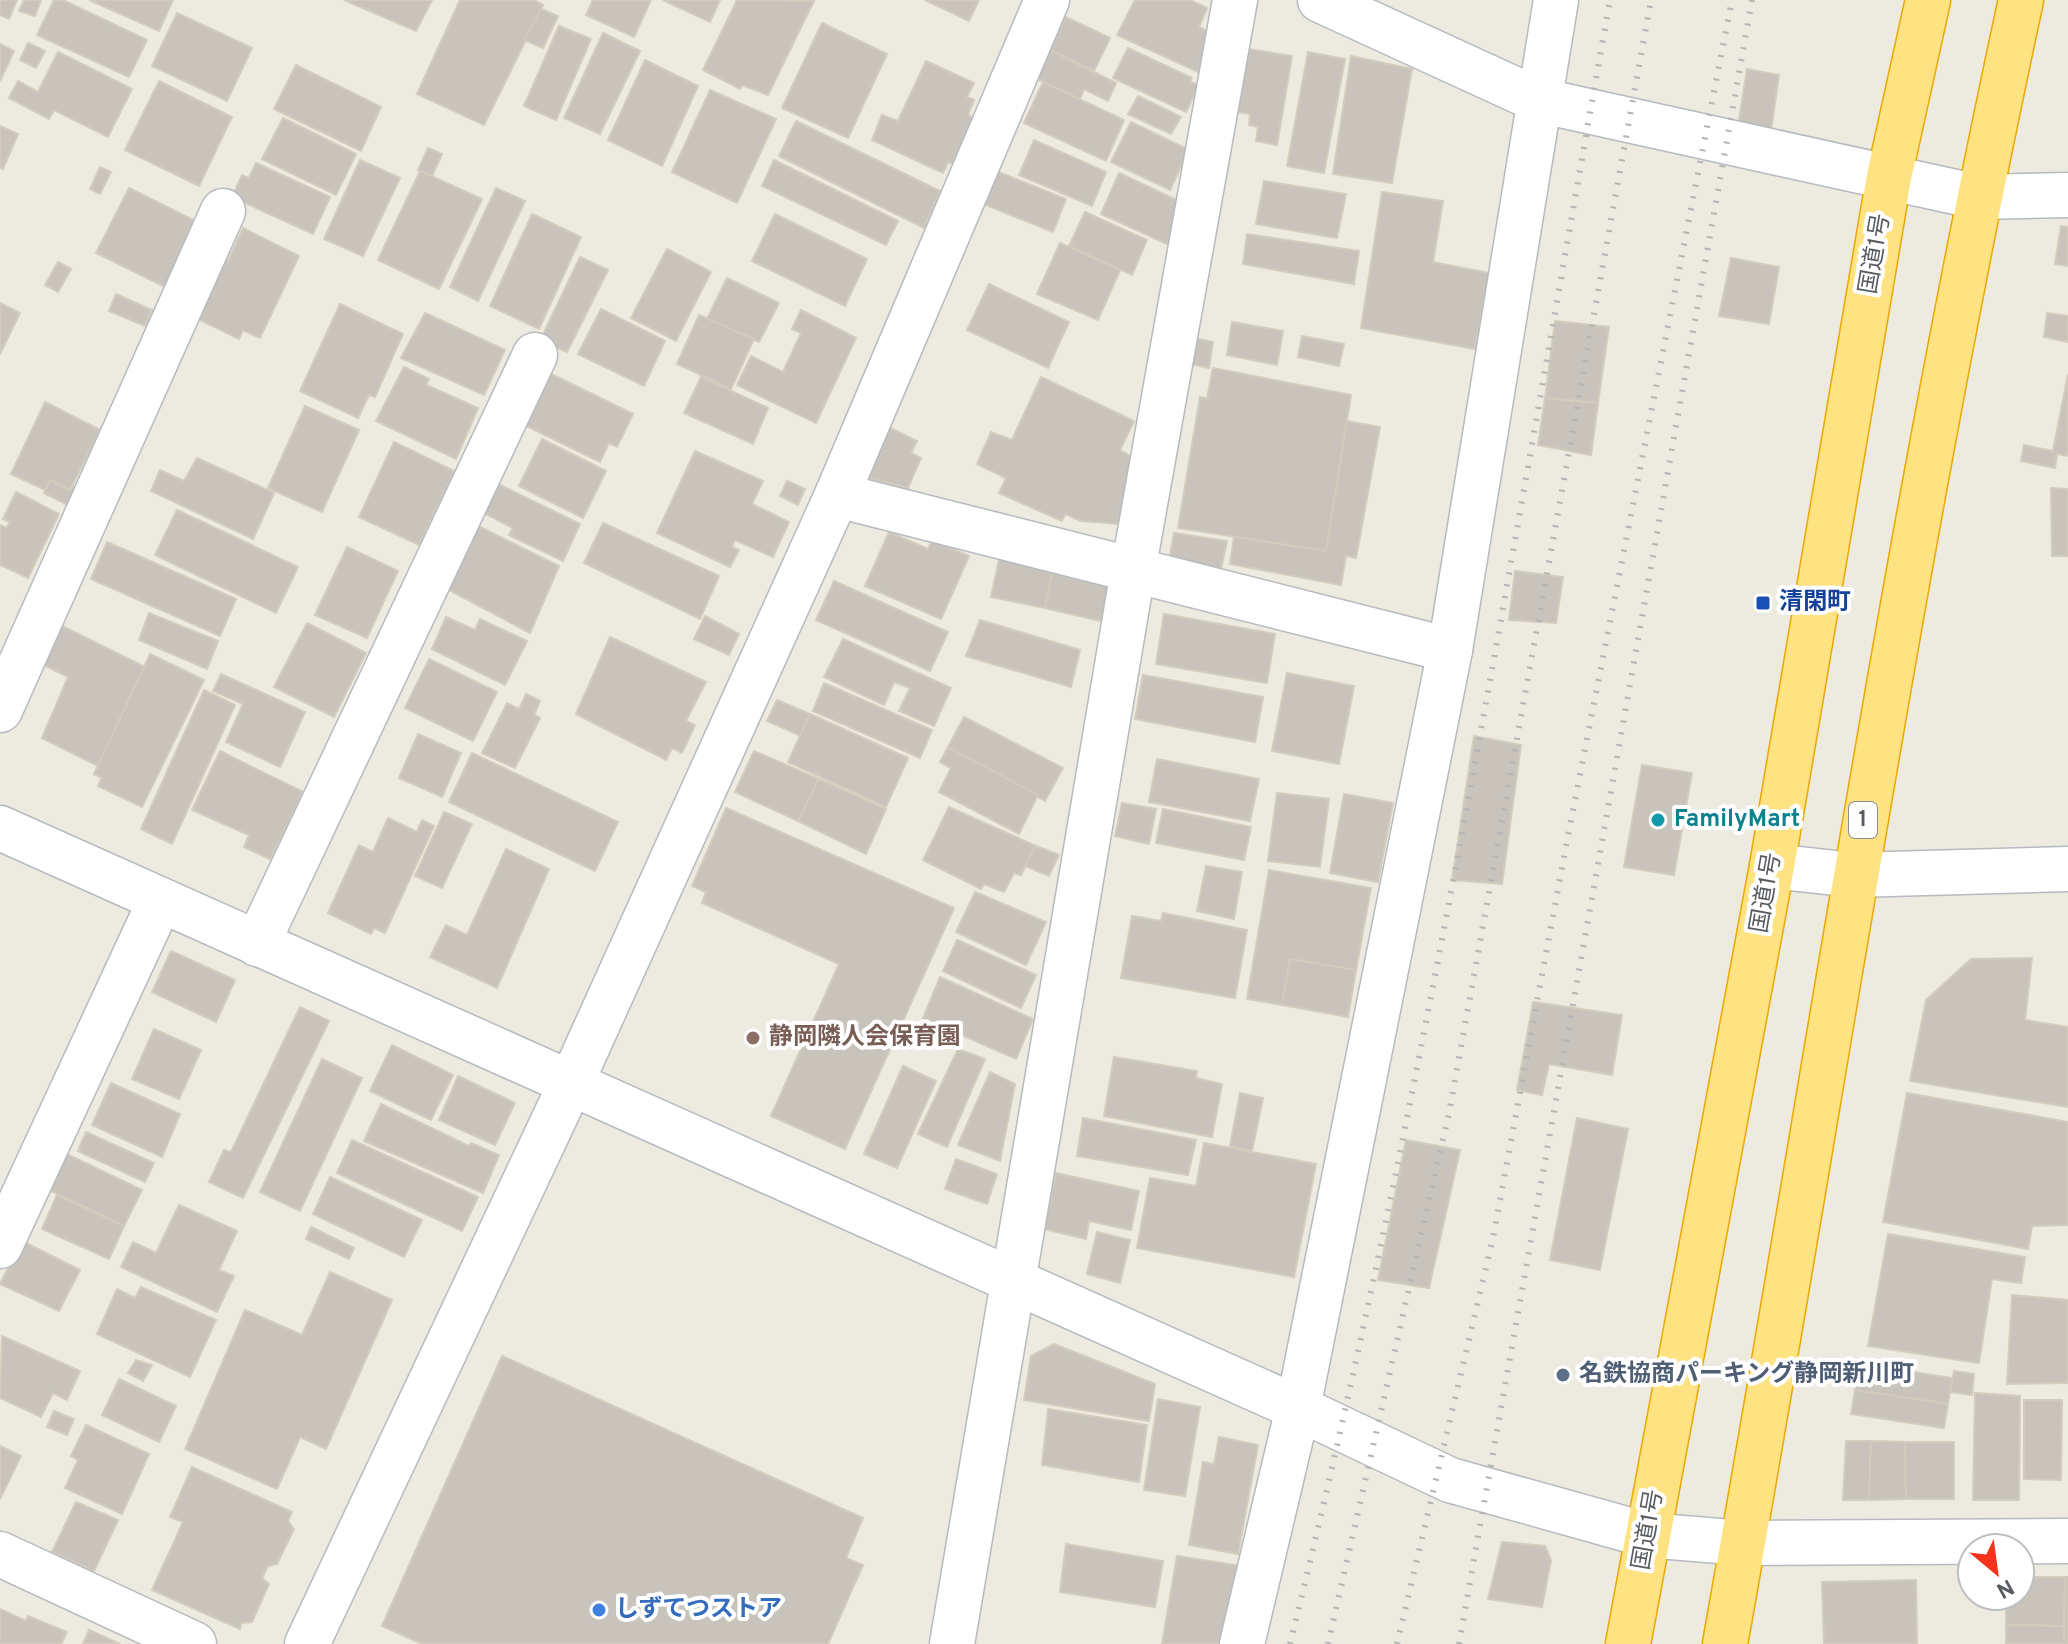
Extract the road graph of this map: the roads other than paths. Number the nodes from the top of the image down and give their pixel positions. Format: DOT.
graph roads {
  1 [pos="1047,0"];
  2 [pos="1235,0"];
  3 [pos="1320,0"];
  4 [pos="1556,0"];
  5 [pos="1928,0"];
  6 [pos="2021,0"];
  7 [pos="1538,100"];
  8 [pos="1889,177"];
  9 [pos="2068,195"];
  10 [pos="1978,197"];
  11 [pos="223,211"];
  12 [pos="535,355"];
  13 [pos="837,495"];
  14 [pos="1133,571"];
  15 [pos="1450,650"];
  16 [pos="0,710"];
  17 [pos="0,828"];
  18 [pos="1772,866"];
  19 [pos="2068,869"];
  20 [pos="1853,875"];
  21 [pos="160,901"];
  22 [pos="257,944"];
  23 [pos="572,1081"];
  24 [pos="0,1246"];
  25 [pos="1012,1279"];
  26 [pos="1298,1408"];
  27 [pos="1647,1535"];
  28 [pos="2068,1541"];
  29 [pos="1743,1543"];
  30 [pos="0,1554"];
  31 [pos="321,1640"];
  32 [pos="194,1644"];
  33 [pos="952,1644"];
  34 [pos="1242,1644"];
  35 [pos="1628,1644"];
  36 [pos="1725,1644"];
  1 -- 13 [label="street"];
  2 -- 14 [label="street"];
  3 -- 7 [label="street"];
  4 -- 7 [label="street"];
  5 -- 8 [label="highway, 国道1号"];
  6 -- 10 [label="highway, 1"];
  7 -- 8 [label="street"];
  7 -- 15 [label="street"];
  8 -- 10 [label="street"];
  8 -- 18 [label="highway, 国道1号"];
  9 -- 10 [label="street"];
  10 -- 20 [label="highway, 1"];
  11 -- 16 [label="street"];
  12 -- 22 [label="street"];
  13 -- 14 [label="street"];
  13 -- 23 [label="street"];
  14 -- 15 [label="street"];
  14 -- 25 [label="street"];
  15 -- 26 [label="street"];
  17 -- 21 [label="street"];
  18 -- 20 [label="street"];
  18 -- 27 [label="highway, 国道1号"];
  19 -- 20 [label="street"];
  20 -- 29 [label="highway, 1"];
  21 -- 22 [label="street"];
  21 -- 24 [label="street"];
  22 -- 23 [label="street"];
  23 -- 25 [label="street"];
  23 -- 31 [label="street"];
  25 -- 26 [label="street"];
  25 -- 33 [label="street"];
  26 -- 27 [label="street"];
  26 -- 34 [label="street"];
  27 -- 29 [label="street"];
  27 -- 35 [label="highway, 国道1号"];
  28 -- 29 [label="street"];
  29 -- 36 [label="highway, 1"];
  30 -- 32 [label="street"];
}
